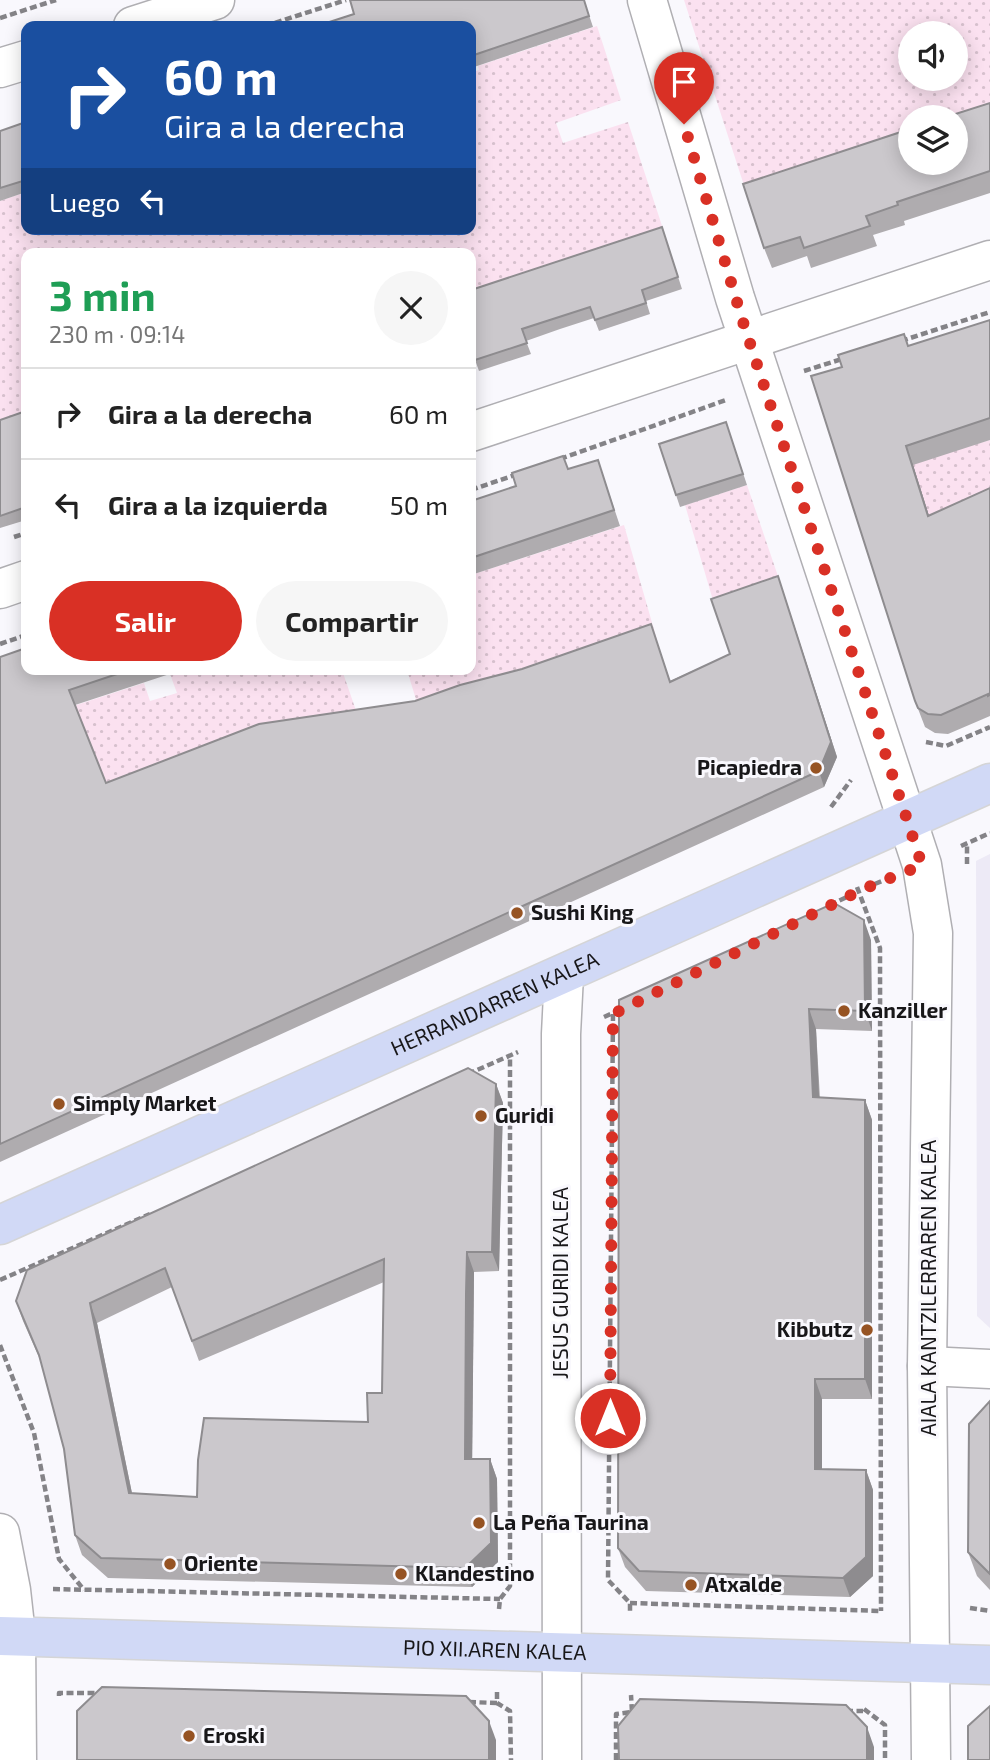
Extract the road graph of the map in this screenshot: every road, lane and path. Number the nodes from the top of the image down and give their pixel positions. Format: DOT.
graph roads {
  1 [pos="56,0"];
  2 [pos="215,0"];
  3 [pos="346,0"];
  4 [pos="647,0"];
  5 [pos="0,18"];
  6 [pos="149,21"];
  7 [pos="281,21"];
  8 [pos="21,62"];
  9 [pos="0,68"];
  10 [pos="990,260"];
  11 [pos="748,339"];
  12 [pos="766,387"];
  13 [pos="476,430"];
  14 [pos="551,462"];
  15 [pos="525,471"];
  16 [pos="476,488"];
  17 [pos="21,582"];
  18 [pos="0,589"];
  19 [pos="21,637"];
  20 [pos="0,644"];
  21 [pos="990,783"];
  22 [pos="907,819"];
  23 [pos="990,833"];
  24 [pos="922,865"];
  25 [pos="859,891"];
  26 [pos="822,909"];
  27 [pos="564,975"];
  28 [pos="625,1007"];
  29 [pos="613,1014"];
  30 [pos="561,1034"];
  31 [pos="510,1055"];
  32 [pos="459,1078"];
  33 [pos="155,1212"];
  34 [pos="0,1225"];
  35 [pos="0,1280"];
  36 [pos="0,1345"];
  37 [pos="927,1366"];
  38 [pos="990,1369"];
  39 [pos="0,1533"];
  40 [pos="84,1589"];
  41 [pos="11,1590"];
  42 [pos="500,1599"];
  43 [pos="630,1603"];
  44 [pos="881,1611"];
  45 [pos="930,1611"];
  46 [pos="990,1611"];
  47 [pos="8,1636"];
  48 [pos="82,1639"];
  49 [pos="498,1650"];
  50 [pos="562,1652"];
  51 [pos="630,1655"];
  52 [pos="931,1664"];
  53 [pos="990,1665"];
  54 [pos="80,1693"];
  55 [pos="108,1693"];
  56 [pos="455,1702"];
  57 [pos="497,1703"];
  58 [pos="60,1706"];
  59 [pos="836,1711"];
  60 [pos="863,1711"];
  61 [pos="632,1712"];
  62 [pos="645,1712"];
  63 [pos="17,1760"];
  64 [pos="511,1760"];
  65 [pos="562,1760"];
  66 [pos="616,1760"];
  67 [pos="931,1760"];
  1 -- 5 [label="path"];
  2 -- 6 [label="street"];
  3 -- 7 [label="path"];
  4 -- 11 [label="street, AIALA KANTZILERRAREN KALEA"];
  8 -- 9 [label="street"];
  10 -- 11 [label="street"];
  11 -- 12 [label="street, AIALA KANTZILERRAREN KALEA"];
  11 -- 13 [label="street"];
  12 -- 14 [label="path"];
  12 -- 22 [label="street, AIALA KANTZILERRAREN KALEA"];
  15 -- 16 [label="path"];
  17 -- 18 [label="street"];
  19 -- 20 [label="path"];
  21 -- 22 [label="main road, HERRANDARREN KALEA"];
  22 -- 24 [label="street, AIALA KANTZILERRAREN KALEA"];
  22 -- 27 [label="main road, HERRANDARREN KALEA"];
  23 -- 24 [label="path"];
  24 -- 25 [label="path"];
  24 -- 37 [label="street, AIALA KANTZILERRAREN KALEA"];
  25 -- 26 [label="path"];
  25 -- 44 [label="path"];
  27 -- 30 [label="street, JESUS GURIDI KALEA"];
  27 -- 34 [label="main road, HERRANDARREN KALEA"];
  28 -- 29 [label="path"];
  29 -- 30 [label="path"];
  29 -- 43 [label="path"];
  30 -- 31 [label="path"];
  30 -- 50 [label="street, JESUS GURIDI KALEA"];
  31 -- 32 [label="path"];
  31 -- 42 [label="path"];
  33 -- 35 [label="path"];
  36 -- 40 [label="path"];
  37 -- 38 [label="street"];
  37 -- 45 [label="street, AIALA KANTZILERRAREN KALEA"];
  39 -- 41 [label="street"];
  40 -- 41 [label="path"];
  40 -- 42 [label="path"];
  40 -- 48 [label="path"];
  41 -- 47 [label="street"];
  42 -- 49 [label="path"];
  43 -- 44 [label="path"];
  43 -- 51 [label="path"];
  44 -- 45 [label="path"];
  45 -- 46 [label="path"];
  45 -- 52 [label="street, AIALA KANTZILERRAREN KALEA"];
  47 -- 48 [label="main road, PIO XII.AREN KALEA"];
  47 -- 63 [label="street"];
  48 -- 49 [label="main road, PIO XII.AREN KALEA"];
  48 -- 54 [label="path"];
  49 -- 50 [label="main road, PIO XII.AREN KALEA"];
  49 -- 57 [label="path"];
  50 -- 51 [label="main road, PIO XII.AREN KALEA"];
  50 -- 65 [label="street, JESUS GURIDI KALEA"];
  51 -- 52 [label="main road, PIO XII.AREN KALEA"];
  51 -- 61 [label="path"];
  52 -- 53 [label="main road, PIO XII.AREN KALEA"];
  52 -- 67 [label="street, AIALA KANTZILERRAREN KALEA"];
  54 -- 55 [label="path"];
  54 -- 58 [label="path"];
  56 -- 57 [label="path"];
  57 -- 64 [label="path"];
  59 -- 60 [label="path"];
  61 -- 62 [label="path"];
  61 -- 66 [label="path"];
}
